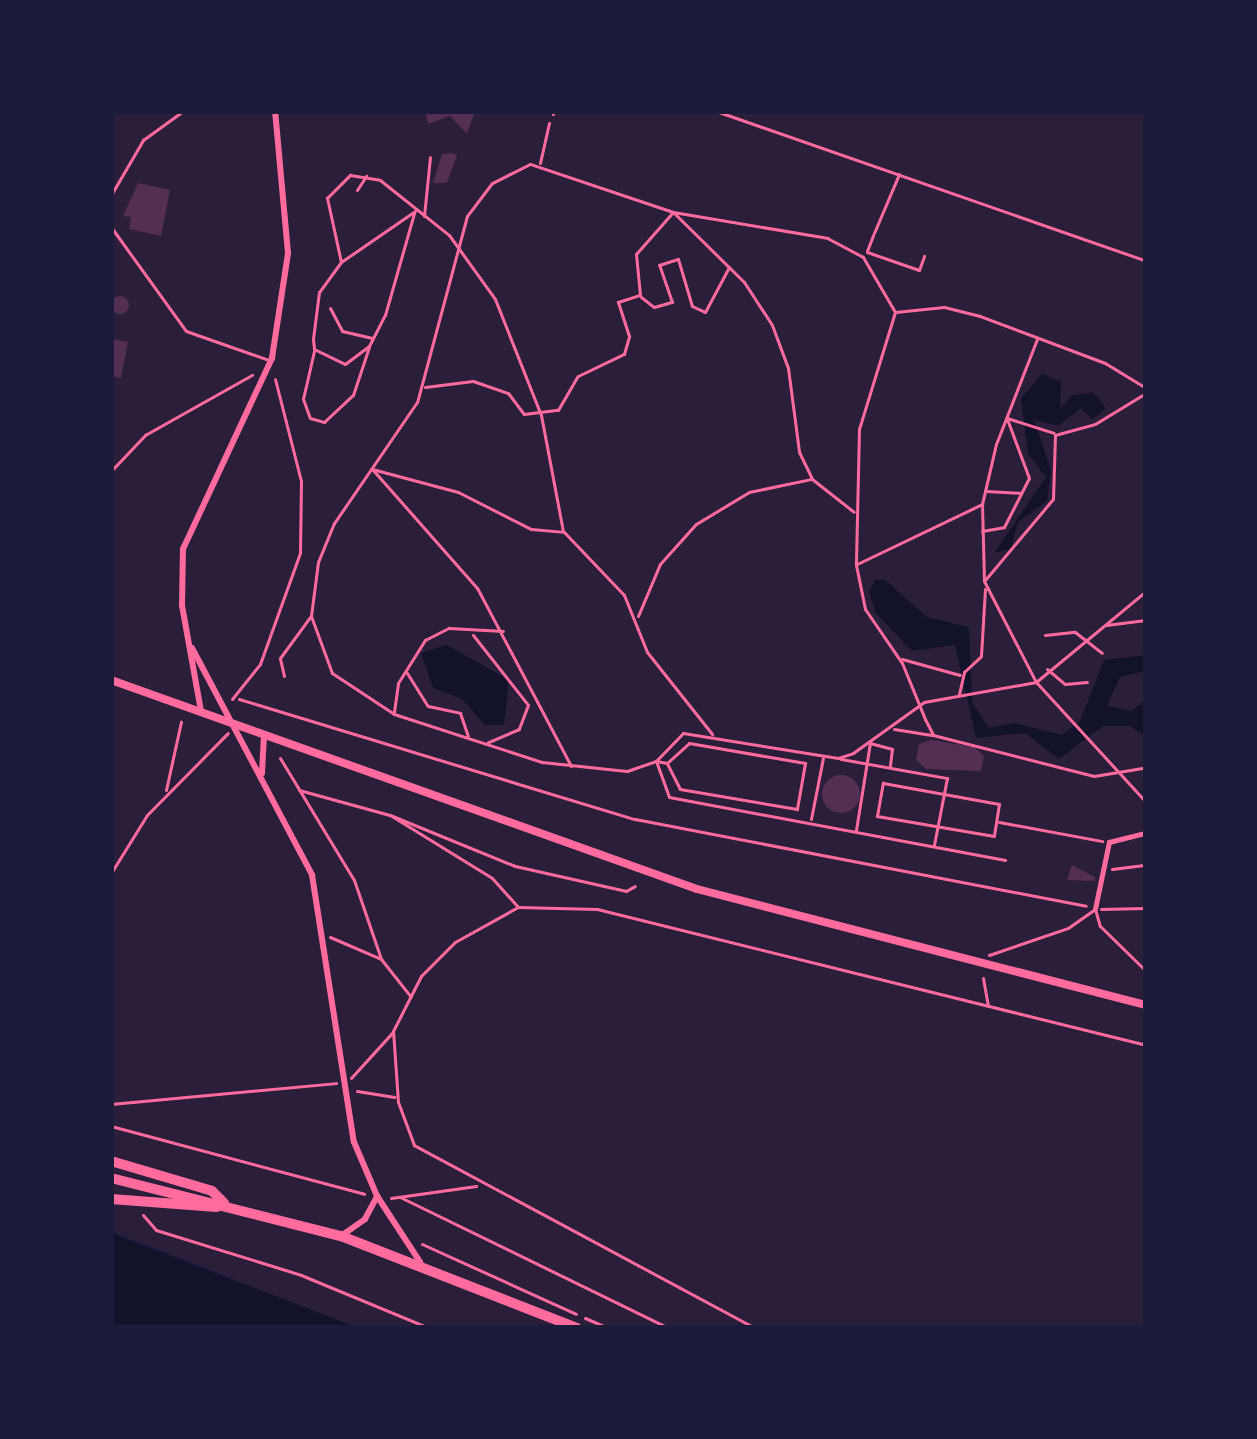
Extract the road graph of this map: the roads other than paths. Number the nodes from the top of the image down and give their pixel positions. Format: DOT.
graph roads {
  1 [pos="183,111"];
  2 [pos="275,111"];
  3 [pos="111,195"];
  4 [pos="111,227"];
  5 [pos="271,361"];
  6 [pos="192,648"];
  7 [pos="111,680"];
  8 [pos="201,711"];
  9 [pos="231,722"];
  10 [pos="264,735"];
  11 [pos="262,773"];
  12 [pos="1146,832"];
  13 [pos="1095,909"];
  14 [pos="989,955"];
  15 [pos="1146,971"];
  16 [pos="1146,1005"];
  17 [pos="111,1161"];
  18 [pos="111,1178"];
  19 [pos="377,1196"];
  20 [pos="111,1199"];
  21 [pos="226,1205"];
  22 [pos="341,1236"];
  23 [pos="420,1262"];
  24 [pos="577,1328"];
  1 -- 3 [label="lane"];
  2 -- 5 [label="street"];
  4 -- 5 [label="lane"];
  5 -- 6 [label="street"];
  6 -- 8 [label="street"];
  6 -- 9 [label="street"];
  7 -- 8 [label="street"];
  8 -- 9 [label="street"];
  9 -- 10 [label="street"];
  9 -- 11 [label="street"];
  10 -- 11 [label="street"];
  10 -- 16 [label="street"];
  11 -- 19 [label="street"];
  12 -- 13 [label="street"];
  13 -- 14 [label="lane"];
  13 -- 15 [label="lane"];
  17 -- 21 [label="main road"];
  18 -- 21 [label="main road"];
  19 -- 22 [label="street"];
  19 -- 23 [label="street"];
  20 -- 21 [label="main road"];
  21 -- 22 [label="main road"];
  22 -- 23 [label="main road"];
  23 -- 24 [label="main road"];
}
